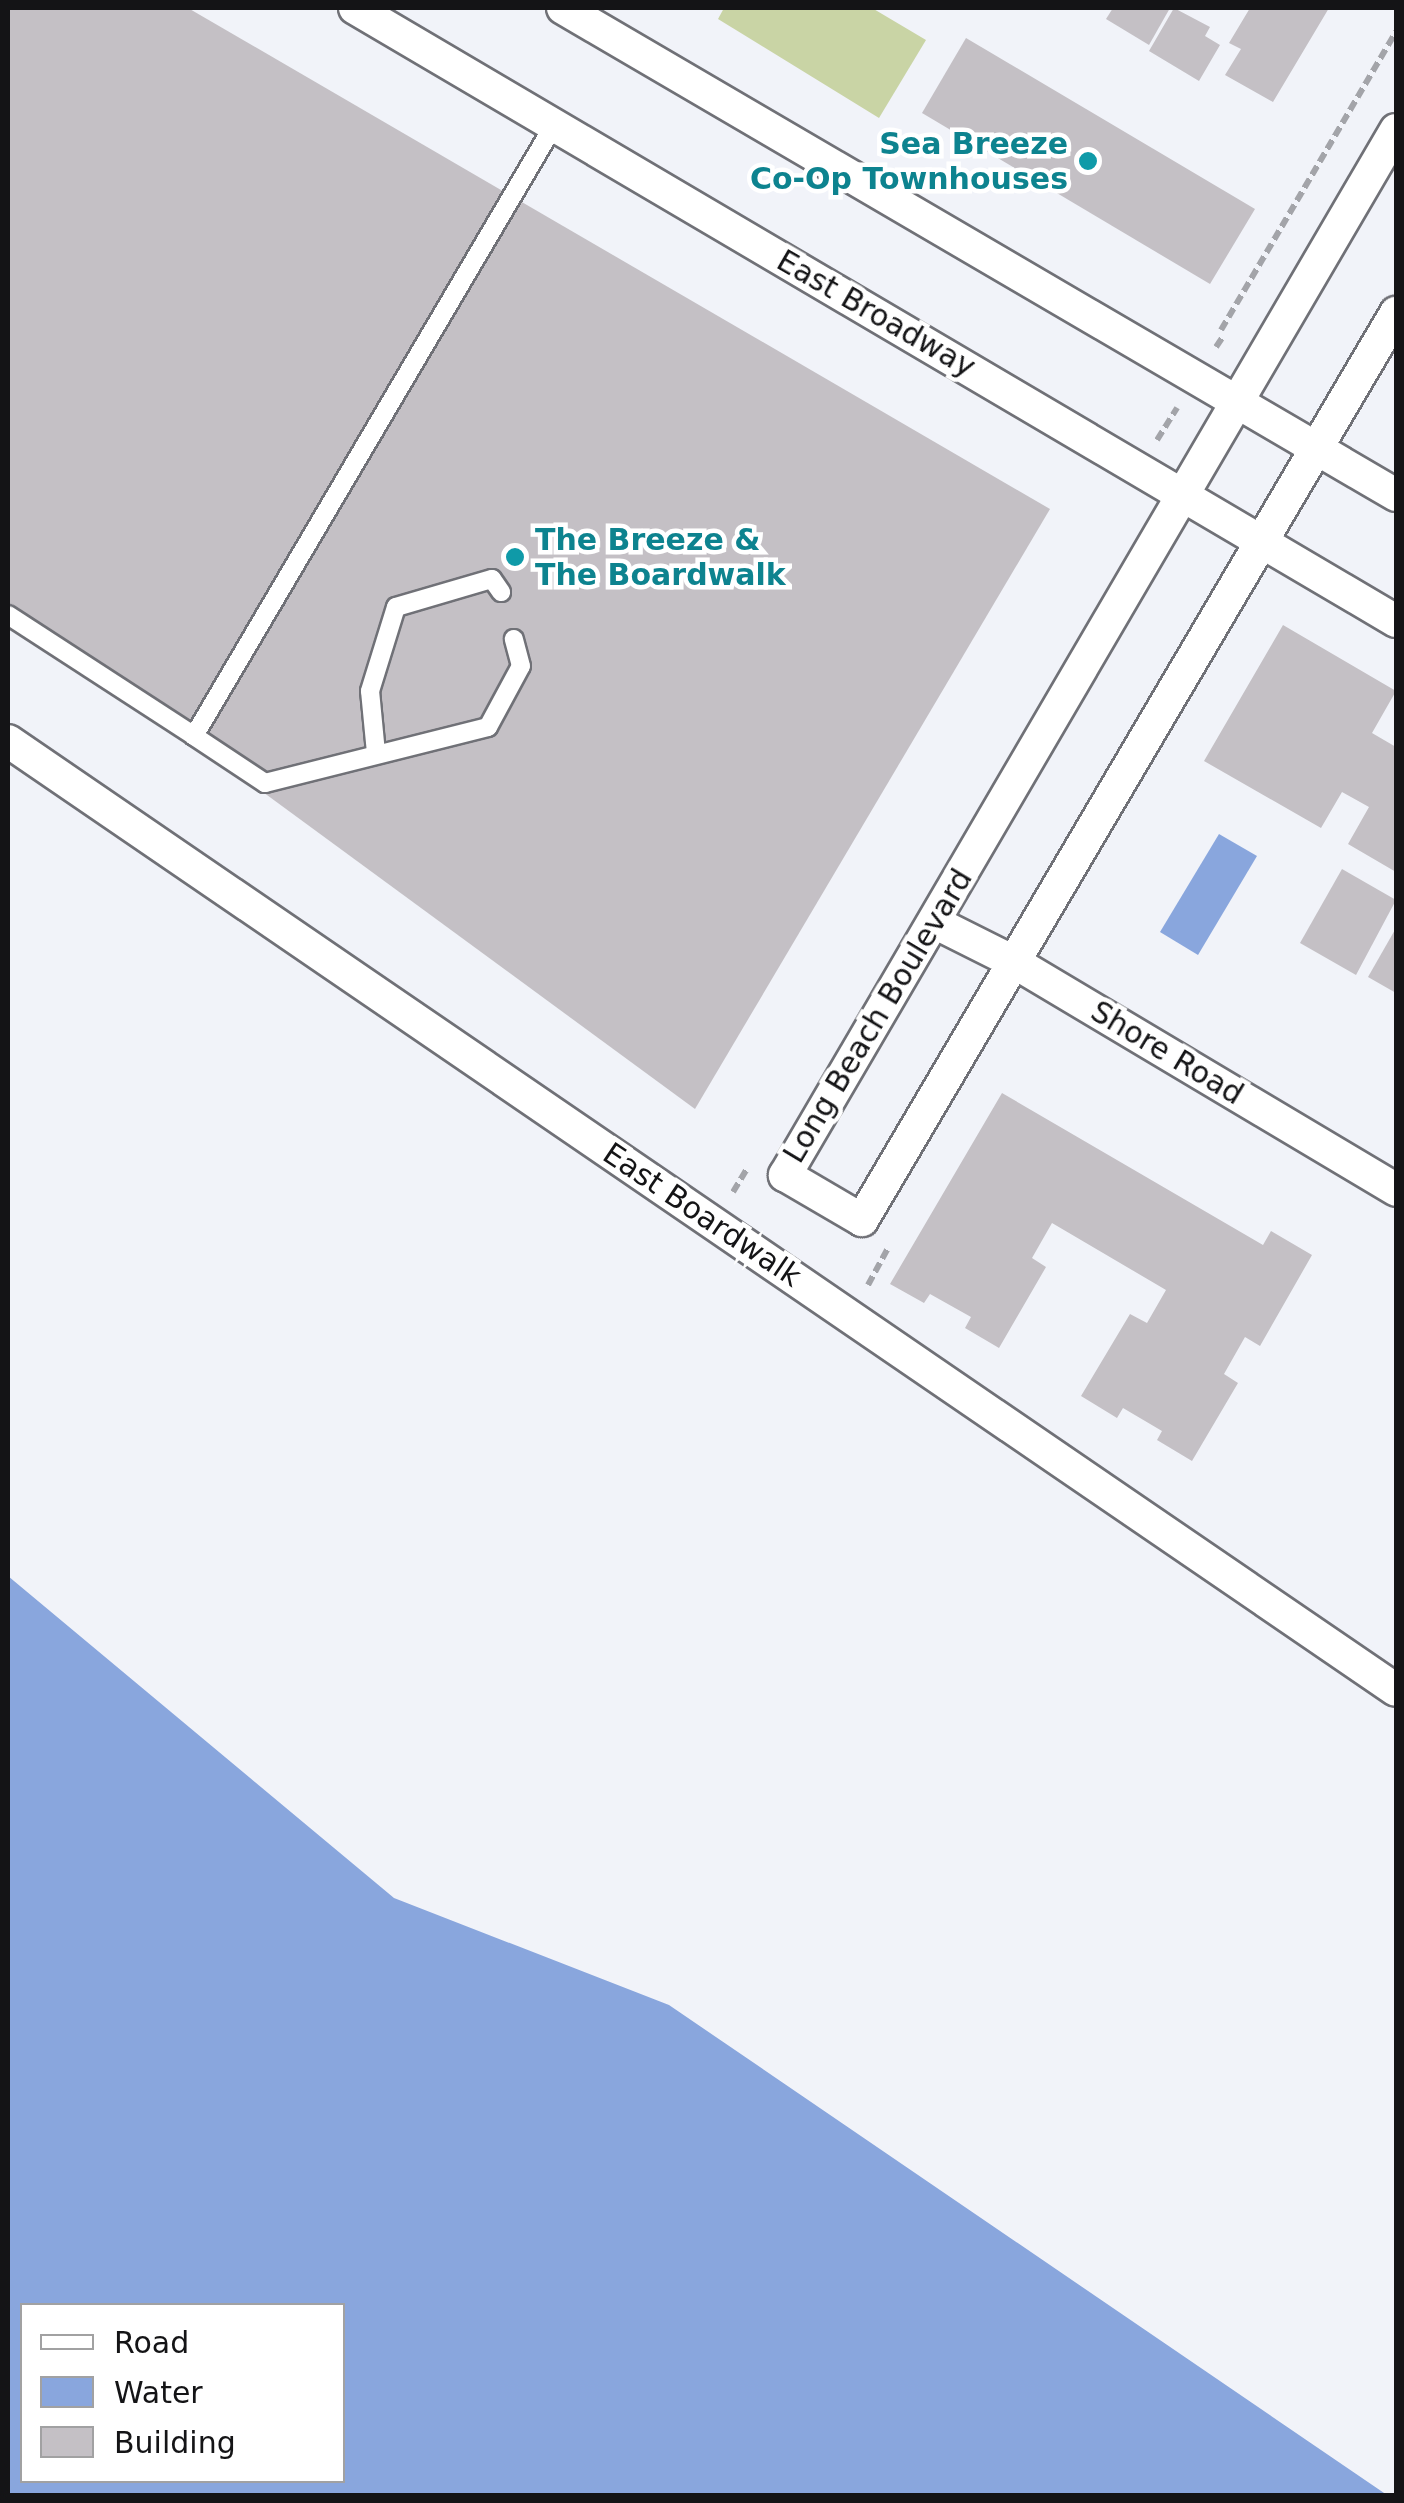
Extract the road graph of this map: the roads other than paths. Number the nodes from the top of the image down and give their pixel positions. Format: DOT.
graph roads {
  1 [pos="354,8"];
  2 [pos="563,8"];
  3 [pos="554,125"];
  4 [pos="1396,130"];
  5 [pos="1396,314"];
  6 [pos="1238,402"];
  7 [pos="1317,448"];
  8 [pos="1183,495"];
  9 [pos="1396,495"];
  10 [pos="1261,543"];
  11 [pos="501,592"];
  12 [pos="8,615"];
  13 [pos="1396,621"];
  14 [pos="514,639"];
  15 [pos="194,736"];
  16 [pos="8,741"];
  17 [pos="376,754"];
  18 [pos="934,922"];
  19 [pos="1014,962"];
  20 [pos="1396,1190"];
  21 [pos="1396,1690"];
  1 -- 3 [label="street, East Broadway"];
  2 -- 6 [label="street"];
  3 -- 8 [label="street, East Broadway"];
  3 -- 15 [label="lane"];
  4 -- 6 [label="street, Long Beach Boulevard"];
  5 -- 7 [label="street, Long Beach Boulevard"];
  6 -- 7 [label="street"];
  6 -- 8 [label="street, Long Beach Boulevard"];
  7 -- 9 [label="street"];
  7 -- 10 [label="street, Long Beach Boulevard"];
  8 -- 10 [label="street, East Broadway"];
  8 -- 18 [label="street, Long Beach Boulevard"];
  10 -- 13 [label="street, East Broadway"];
  10 -- 19 [label="street, Long Beach Boulevard"];
  11 -- 17 [label="lane"];
  12 -- 15 [label="lane"];
  14 -- 17 [label="lane"];
  15 -- 17 [label="lane"];
  16 -- 21 [label="street, East Boardwalk"];
  18 -- 19 [label="street, Shore Road"];
  18 -- 19 [label="street, Long Beach Boulevard"];
  19 -- 20 [label="street, Shore Road"];
}
